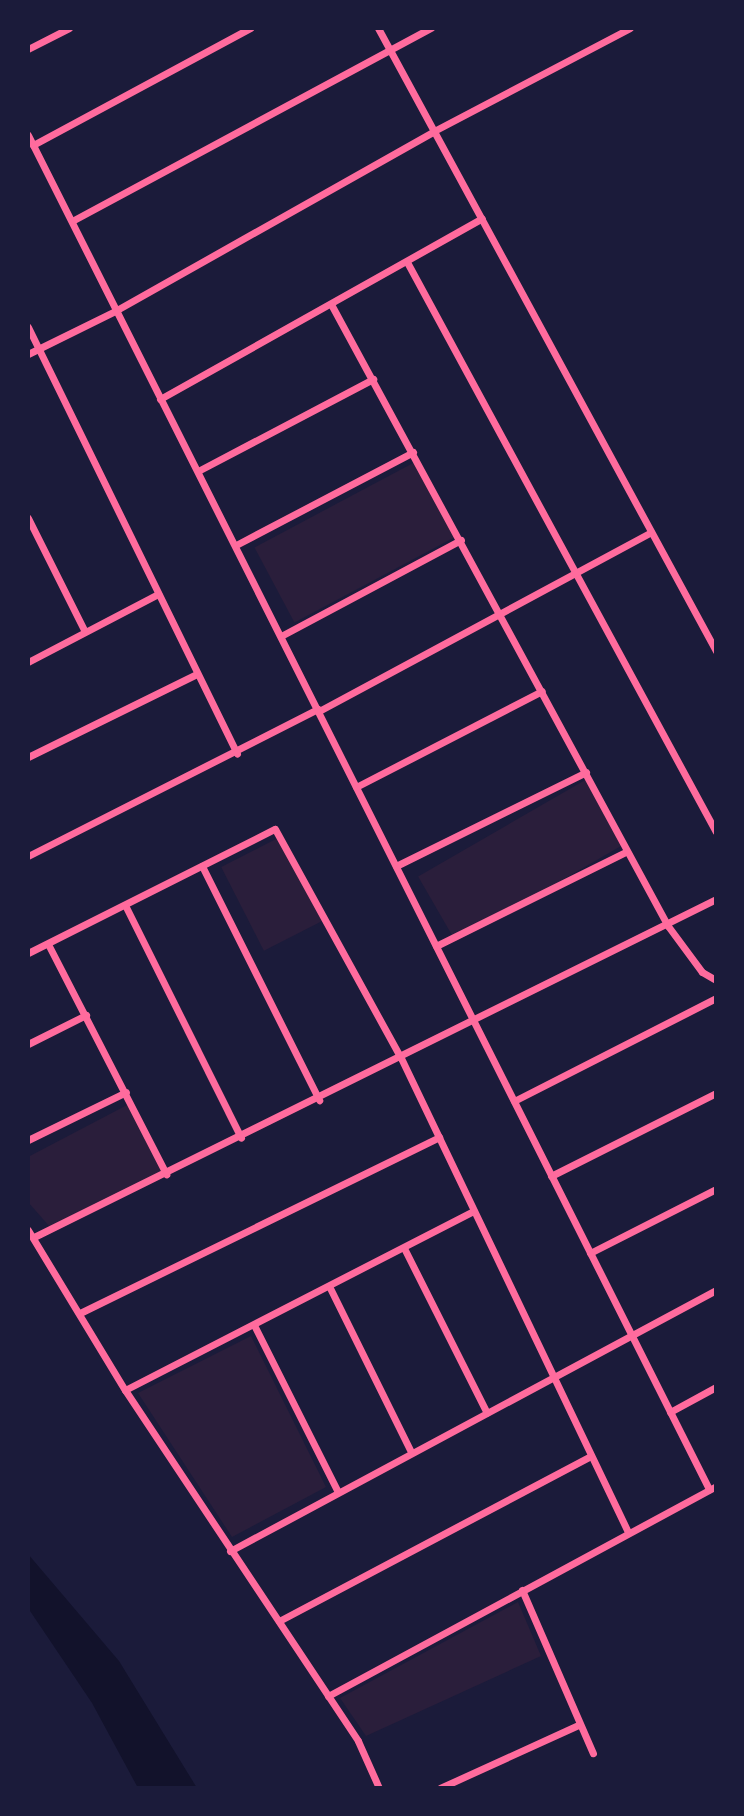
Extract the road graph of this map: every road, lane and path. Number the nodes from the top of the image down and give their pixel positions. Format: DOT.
graph roads {
  1 [pos="69,28"];
  2 [pos="250,28"];
  3 [pos="379,28"];
  4 [pos="431,28"];
  5 [pos="630,28"];
  6 [pos="28,49"];
  7 [pos="391,50"];
  8 [pos="434,131"];
  9 [pos="28,135"];
  10 [pos="33,145"];
  11 [pos="482,218"];
  12 [pos="72,221"];
  13 [pos="407,262"];
  14 [pos="332,306"];
  15 [pos="115,311"];
  16 [pos="28,327"];
  17 [pos="39,348"];
  18 [pos="28,354"];
  19 [pos="373,379"];
  20 [pos="160,399"];
  21 [pos="413,452"];
  22 [pos="198,471"];
  23 [pos="28,519"];
  24 [pos="651,532"];
  25 [pos="461,540"];
  26 [pos="236,545"];
  27 [pos="575,574"];
  28 [pos="158,594"];
  29 [pos="501,614"];
  30 [pos="85,632"];
  31 [pos="281,636"];
  32 [pos="716,651"];
  33 [pos="28,662"];
  34 [pos="197,674"];
  35 [pos="542,691"];
  36 [pos="319,710"];
  37 [pos="237,753"];
  38 [pos="28,757"];
  39 [pos="586,772"];
  40 [pos="356,787"];
  41 [pos="716,832"];
  42 [pos="627,851"];
  43 [pos="28,856"];
  44 [pos="202,866"];
  45 [pos="396,866"];
  46 [pos="716,899"];
  47 [pos="125,905"];
  48 [pos="668,926"];
  49 [pos="48,944"];
  50 [pos="436,946"];
  51 [pos="28,953"];
  52 [pos="716,980"];
  53 [pos="716,998"];
  54 [pos="86,1015"];
  55 [pos="474,1023"];
  56 [pos="28,1044"];
  57 [pos="401,1058"];
  58 [pos="126,1092"];
  59 [pos="716,1093"];
  60 [pos="319,1100"];
  61 [pos="514,1101"];
  62 [pos="439,1137"];
  63 [pos="241,1138"];
  64 [pos="28,1140"];
  65 [pos="166,1174"];
  66 [pos="551,1177"];
  67 [pos="716,1189"];
  68 [pos="474,1211"];
  69 [pos="28,1230"];
  70 [pos="34,1237"];
  71 [pos="405,1250"];
  72 [pos="590,1253"];
  73 [pos="330,1288"];
  74 [pos="716,1290"];
  75 [pos="80,1313"];
  76 [pos="254,1325"];
  77 [pos="633,1335"];
  78 [pos="551,1378"];
  79 [pos="716,1387"];
  80 [pos="125,1390"];
  81 [pos="670,1412"];
  82 [pos="487,1413"];
  83 [pos="411,1452"];
  84 [pos="590,1456"];
  85 [pos="713,1488"];
  86 [pos="338,1492"];
  87 [pos="628,1532"];
  88 [pos="230,1551"];
  89 [pos="522,1590"];
  90 [pos="279,1622"];
  91 [pos="328,1696"];
  92 [pos="578,1725"];
  93 [pos="593,1753"];
  94 [pos="379,1788"];
  95 [pos="440,1788"];
  1 -- 6 [label="street"];
  2 -- 10 [label="street"];
  3 -- 7 [label="street"];
  4 -- 7 [label="street"];
  5 -- 8 [label="street"];
  7 -- 8 [label="street"];
  7 -- 12 [label="street"];
  8 -- 11 [label="street"];
  8 -- 15 [label="street"];
  9 -- 10 [label="street"];
  10 -- 12 [label="street"];
  11 -- 13 [label="street"];
  11 -- 24 [label="street"];
  12 -- 15 [label="street"];
  13 -- 14 [label="street"];
  13 -- 27 [label="street"];
  14 -- 19 [label="street"];
  14 -- 20 [label="street"];
  15 -- 17 [label="street"];
  15 -- 20 [label="street"];
  16 -- 17 [label="street"];
  17 -- 18 [label="street"];
  17 -- 28 [label="street"];
  19 -- 21 [label="street"];
  19 -- 22 [label="street"];
  20 -- 22 [label="street"];
  21 -- 25 [label="street"];
  21 -- 26 [label="street"];
  22 -- 26 [label="street"];
  23 -- 30 [label="street"];
  24 -- 27 [label="street"];
  24 -- 32 [label="street"];
  25 -- 29 [label="street"];
  25 -- 31 [label="street"];
  26 -- 31 [label="street"];
  27 -- 29 [label="street"];
  27 -- 41 [label="street"];
  28 -- 30 [label="street"];
  28 -- 34 [label="street"];
  29 -- 35 [label="street"];
  29 -- 36 [label="street"];
  30 -- 33 [label="street"];
  31 -- 36 [label="street"];
  34 -- 37 [label="street"];
  34 -- 38 [label="street"];
  35 -- 39 [label="street"];
  35 -- 40 [label="street"];
  36 -- 37 [label="street"];
  36 -- 40 [label="street"];
  37 -- 43 [label="street"];
  39 -- 42 [label="street"];
  39 -- 45 [label="street"];
  40 -- 45 [label="street"];
  42 -- 48 [label="street"];
  42 -- 50 [label="street"];
  44 -- 47 [label="street"];
  44 -- 57 [label="street"];
  44 -- 60 [label="street"];
  45 -- 50 [label="street"];
  46 -- 48 [label="street"];
  47 -- 49 [label="street"];
  47 -- 63 [label="street"];
  48 -- 52 [label="street"];
  48 -- 55 [label="street"];
  49 -- 51 [label="street"];
  49 -- 54 [label="street"];
  50 -- 55 [label="street"];
  53 -- 61 [label="street"];
  54 -- 56 [label="street"];
  54 -- 58 [label="street"];
  55 -- 57 [label="street"];
  55 -- 61 [label="street"];
  57 -- 60 [label="street"];
  57 -- 62 [label="street"];
  58 -- 64 [label="street"];
  58 -- 65 [label="street"];
  59 -- 66 [label="street"];
  60 -- 63 [label="street"];
  61 -- 66 [label="street"];
  62 -- 68 [label="street"];
  62 -- 75 [label="street"];
  63 -- 65 [label="street"];
  65 -- 70 [label="street"];
  66 -- 72 [label="street"];
  67 -- 72 [label="street"];
  68 -- 71 [label="street"];
  68 -- 78 [label="street"];
  69 -- 70 [label="street"];
  70 -- 75 [label="street"];
  71 -- 73 [label="street"];
  71 -- 82 [label="street"];
  72 -- 77 [label="street"];
  73 -- 76 [label="street"];
  73 -- 83 [label="street"];
  74 -- 77 [label="street"];
  75 -- 80 [label="street"];
  76 -- 80 [label="street"];
  76 -- 86 [label="street"];
  77 -- 78 [label="street"];
  77 -- 81 [label="street"];
  78 -- 82 [label="street"];
  78 -- 84 [label="street"];
  79 -- 81 [label="street"];
  80 -- 88 [label="street"];
  81 -- 85 [label="street"];
  82 -- 83 [label="street"];
  83 -- 86 [label="street"];
  84 -- 87 [label="street"];
  84 -- 90 [label="street"];
  85 -- 87 [label="street"];
  86 -- 88 [label="street"];
  87 -- 89 [label="street"];
  88 -- 90 [label="street"];
  89 -- 91 [label="street"];
  89 -- 92 [label="street"];
  90 -- 91 [label="street"];
  91 -- 94 [label="street"];
  92 -- 93 [label="street"];
  92 -- 95 [label="street"];
}
